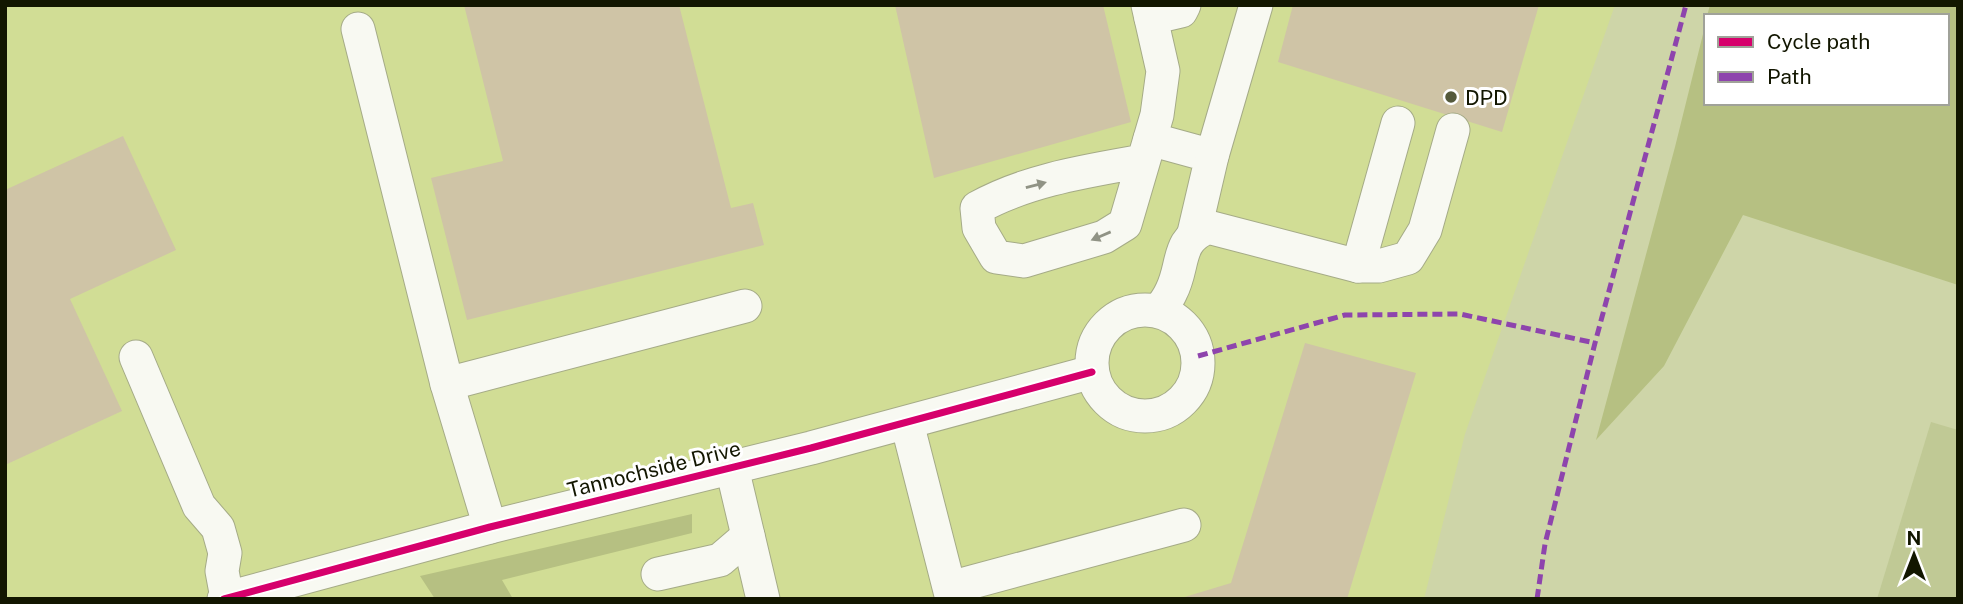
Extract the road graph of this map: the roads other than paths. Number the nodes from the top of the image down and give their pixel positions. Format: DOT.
graph roads {
  1 [pos="1184,5"];
  2 [pos="1256,5"];
  3 [pos="1149,12"];
  4 [pos="358,29"];
  5 [pos="1398,123"];
  6 [pos="1453,130"];
  7 [pos="1147,150"];
  8 [pos="1212,156"];
  9 [pos="1194,233"];
  10 [pos="1358,267"];
  11 [pos="745,306"];
  12 [pos="1159,311"];
  13 [pos="136,357"];
  14 [pos="1092,372"];
  15 [pos="447,384"];
  16 [pos="907,423"];
  17 [pos="732,468"];
  18 [pos="1184,526"];
  19 [pos="490,527"];
  20 [pos="748,536"];
  21 [pos="658,574"];
  22 [pos="224,589"];
  23 [pos="951,593"];
  24 [pos="763,599"];
  1 -- 3 [label="street"];
  2 -- 8 [label="street"];
  3 -- 7 [label="street"];
  4 -- 15 [label="street"];
  5 -- 10 [label="street"];
  6 -- 10 [label="street"];
  7 -- 7 [label="street, one-way"];
  7 -- 8 [label="street"];
  8 -- 9 [label="street"];
  9 -- 10 [label="street"];
  9 -- 12 [label="street"];
  11 -- 15 [label="street"];
  12 -- 14 [label="street"];
  12 -- 14 [label="street"];
  13 -- 22 [label="street"];
  14 -- 16 [label="street, Tannochside Drive"];
  15 -- 19 [label="street"];
  16 -- 17 [label="street, Tannochside Drive"];
  16 -- 23 [label="street"];
  17 -- 19 [label="street, Tannochside Drive"];
  17 -- 20 [label="street"];
  18 -- 23 [label="street"];
  19 -- 22 [label="street, Tannochside Drive"];
  20 -- 21 [label="street"];
  20 -- 24 [label="street"];
}
